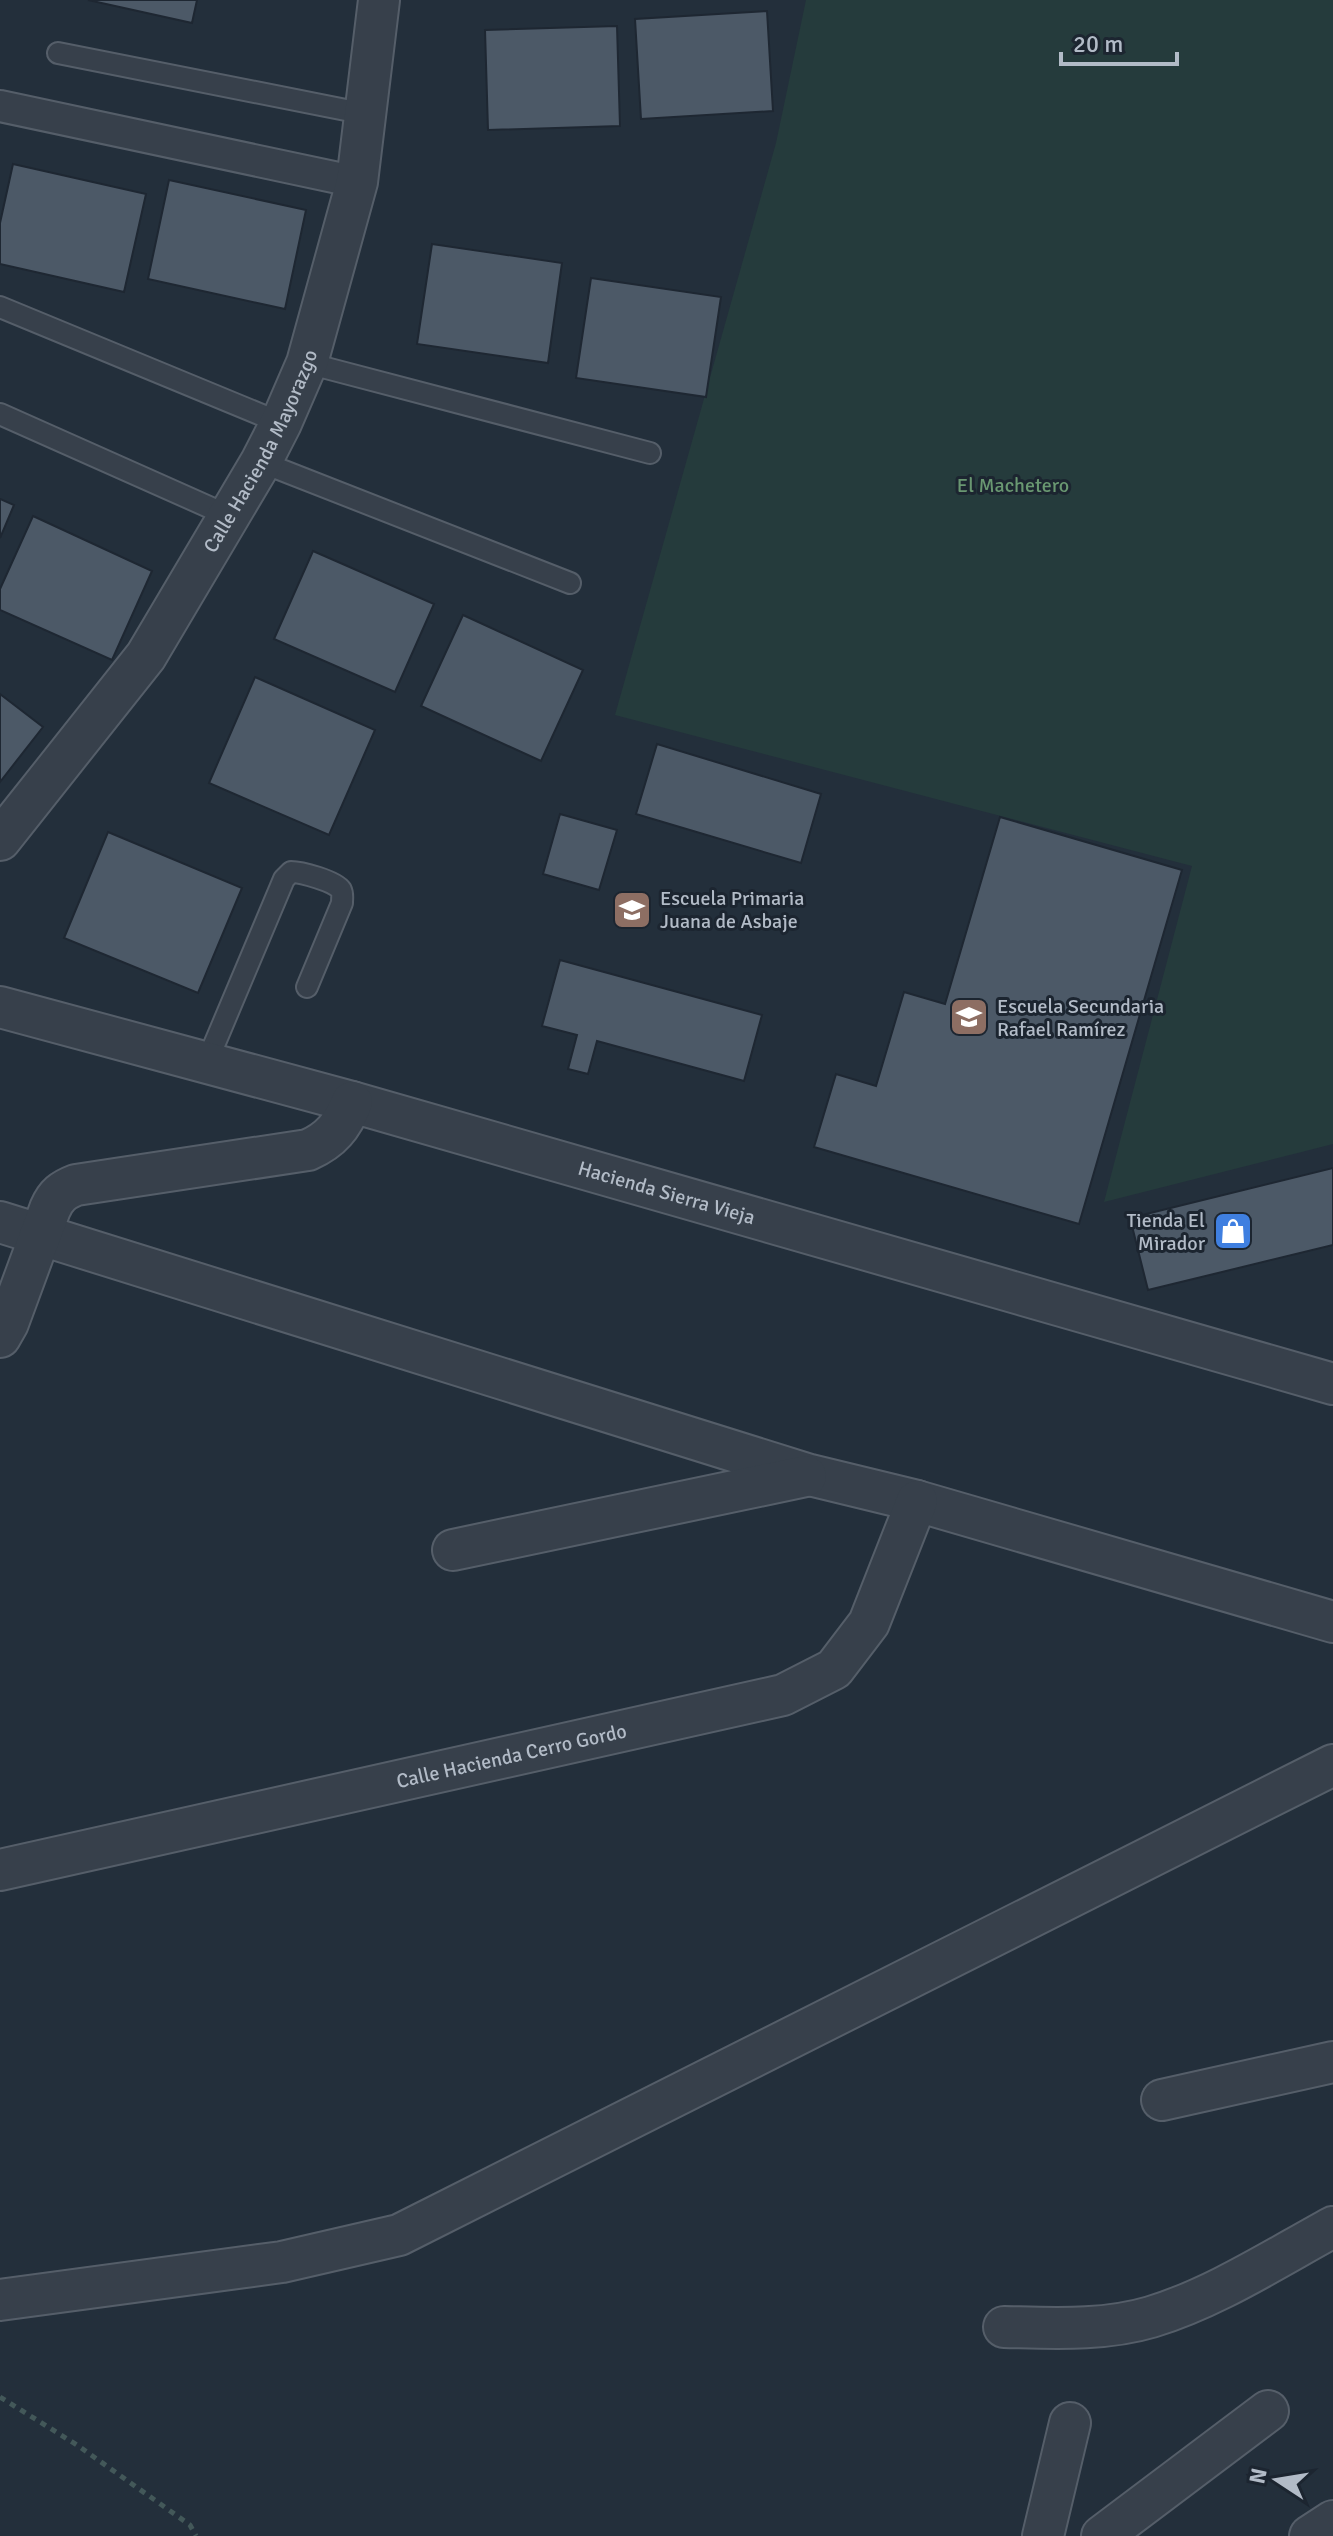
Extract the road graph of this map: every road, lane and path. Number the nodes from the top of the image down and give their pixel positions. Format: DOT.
graph roads {
  1 [pos="379,0"];
  2 [pos="58,53"];
  3 [pos="0,106"];
  4 [pos="366,114"];
  5 [pos="357,182"];
  6 [pos="0,307"];
  7 [pos="307,363"];
  8 [pos="0,414"];
  9 [pos="281,423"];
  10 [pos="650,453"];
  11 [pos="261,462"];
  12 [pos="229,516"];
  13 [pos="570,583"];
  14 [pos="0,840"];
  15 [pos="307,987"];
  16 [pos="0,1007"];
  17 [pos="206,1064"];
  18 [pos="352,1102"];
  19 [pos="0,1222"];
  20 [pos="41,1234"];
  21 [pos="0,1337"];
  22 [pos="1333,1384"];
  23 [pos="810,1475"];
  24 [pos="917,1501"];
  25 [pos="453,1550"];
  26 [pos="1333,1622"];
  27 [pos="1333,1765"];
  28 [pos="0,1870"];
  29 [pos="1333,2062"];
  30 [pos="1162,2100"];
  31 [pos="1333,2227"];
  32 [pos="0,2300"];
  33 [pos="1004,2327"];
  34 [pos="0,2397"];
  35 [pos="1268,2411"];
  36 [pos="1070,2423"];
  37 [pos="1333,2521"];
  38 [pos="196,2536"];
  39 [pos="1043,2536"];
  40 [pos="1102,2536"];
  41 [pos="1310,2536"];
  1 -- 4 [label="street, Calle Hacienda Mayorazgo"];
  2 -- 4 [label="lane"];
  3 -- 5 [label="street"];
  4 -- 5 [label="street, Calle Hacienda Mayorazgo"];
  5 -- 7 [label="street, Calle Hacienda Mayorazgo"];
  6 -- 9 [label="lane"];
  7 -- 9 [label="street, Calle Hacienda Mayorazgo"];
  7 -- 10 [label="lane"];
  8 -- 12 [label="lane"];
  9 -- 11 [label="street, Calle Hacienda Mayorazgo"];
  11 -- 12 [label="street, Calle Hacienda Mayorazgo"];
  11 -- 13 [label="lane"];
  12 -- 14 [label="street, Calle Hacienda Mayorazgo"];
  15 -- 17 [label="lane"];
  16 -- 17 [label="street, Hacienda Sierra Vieja"];
  17 -- 18 [label="street, Hacienda Sierra Vieja"];
  18 -- 20 [label="street"];
  18 -- 22 [label="street, Hacienda Sierra Vieja"];
  19 -- 20 [label="street"];
  20 -- 21 [label="street"];
  20 -- 23 [label="street"];
  23 -- 24 [label="street"];
  23 -- 25 [label="street"];
  24 -- 26 [label="street"];
  24 -- 28 [label="street, Calle Hacienda Cerro Gordo"];
  27 -- 32 [label="street"];
  29 -- 30 [label="street"];
  31 -- 33 [label="street"];
  34 -- 38 [label="path"];
  35 -- 40 [label="street"];
  36 -- 39 [label="street"];
  37 -- 41 [label="street"];
}
